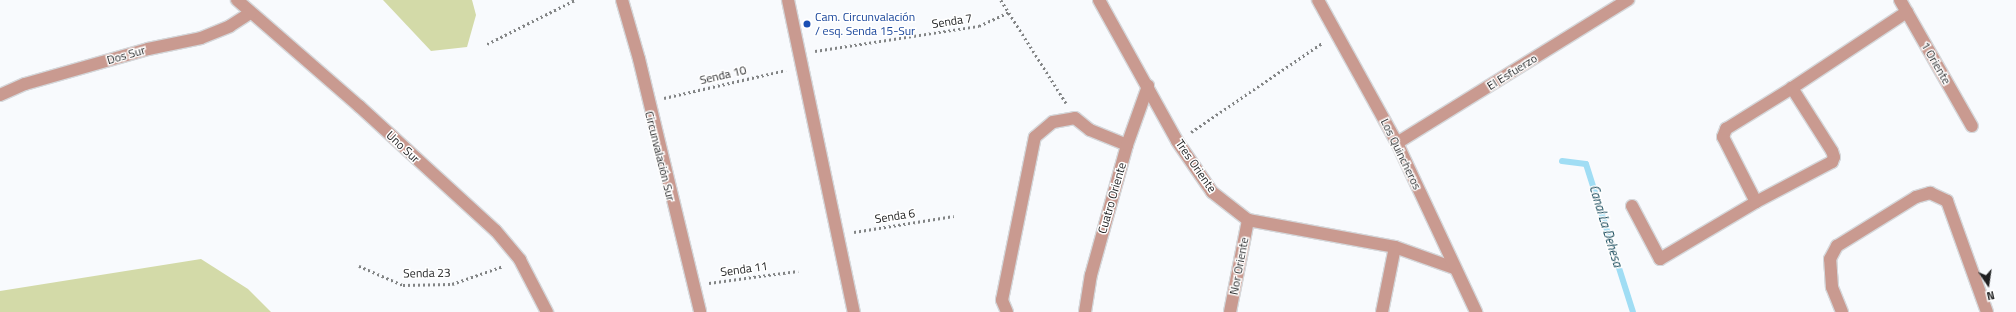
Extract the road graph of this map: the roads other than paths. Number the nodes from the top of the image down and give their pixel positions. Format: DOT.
graph roads {
  1 [pos="237,0"];
  2 [pos="622,0"];
  3 [pos="788,0"];
  4 [pos="1099,0"];
  5 [pos="1318,0"];
  6 [pos="1628,0"];
  7 [pos="1900,0"];
  8 [pos="1907,12"];
  9 [pos="250,13"];
  10 [pos="1148,86"];
  11 [pos="1792,88"];
  12 [pos="0,94"];
  13 [pos="1972,126"];
  14 [pos="1397,143"];
  15 [pos="1127,145"];
  16 [pos="1756,202"];
  17 [pos="1632,206"];
  18 [pos="1248,220"];
  19 [pos="1395,247"];
  20 [pos="1454,268"];
  21 [pos="547,312"];
  22 [pos="700,312"];
  23 [pos="854,312"];
  24 [pos="1007,312"];
  25 [pos="1085,312"];
  26 [pos="1230,312"];
  27 [pos="1382,312"];
  28 [pos="1476,312"];
  29 [pos="1842,312"];
  30 [pos="1987,312"];
  1 -- 9 [label="street, Uno Sur"];
  2 -- 22 [label="street, Circunvalación Sur"];
  3 -- 23 [label="street"];
  4 -- 10 [label="street, Tres Oriente"];
  5 -- 14 [label="street, Los Quincheros"];
  6 -- 14 [label="street, El Esfuerzo"];
  7 -- 8 [label="street, 1 Oriente"];
  8 -- 11 [label="street"];
  8 -- 13 [label="street, 1 Oriente"];
  9 -- 12 [label="street, Dos Sur"];
  9 -- 21 [label="street, Uno Sur"];
  10 -- 15 [label="street, Cuatro Oriente"];
  10 -- 18 [label="street, Tres Oriente"];
  11 -- 16 [label="street"];
  11 -- 16 [label="street"];
  14 -- 20 [label="street, Los Quincheros"];
  15 -- 24 [label="street"];
  15 -- 25 [label="street, Cuatro Oriente"];
  16 -- 17 [label="street"];
  18 -- 19 [label="street, Tres Oriente"];
  18 -- 26 [label="street, Nor Oriente"];
  19 -- 20 [label="street, Tres Oriente"];
  19 -- 27 [label="street"];
  20 -- 28 [label="street, Los Quincheros"];
  29 -- 30 [label="street"];
}
